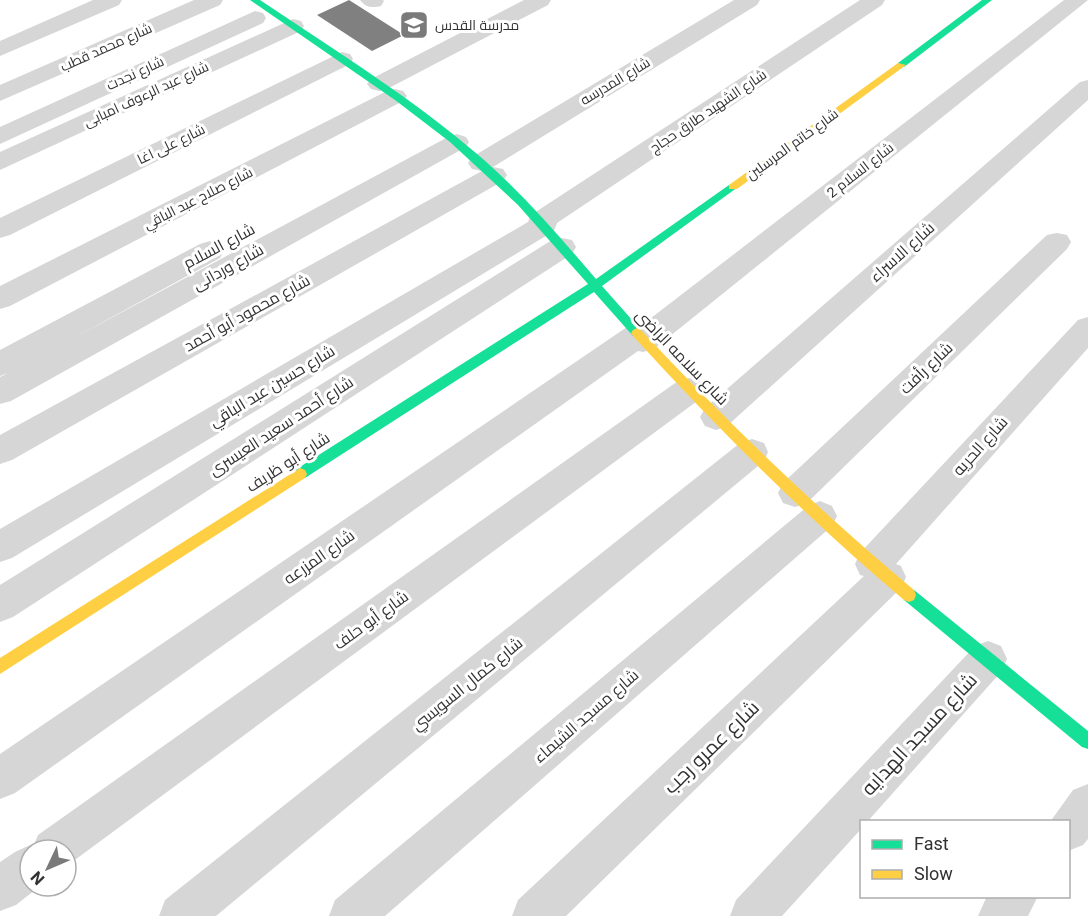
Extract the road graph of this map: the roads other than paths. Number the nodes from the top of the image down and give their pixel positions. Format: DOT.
graph roads {
  1 [pos="111,0"];
  2 [pos="212,0"];
  3 [pos="540,0"];
  4 [pos="749,0"];
  5 [pos="874,0"];
  6 [pos="988,0"];
  7 [pos="1077,0"];
  8 [pos="262,6"];
  9 [pos="292,26"];
  10 [pos="0,50"];
  11 [pos="342,60"];
  12 [pos="1088,87"];
  13 [pos="387,90"];
  14 [pos="0,94"];
  15 [pos="448,134"];
  16 [pos="0,136"];
  17 [pos="0,162"];
  18 [pos="487,169"];
  19 [pos="0,229"];
  20 [pos="549,231"];
  21 [pos="1057,242"];
  22 [pos="594,286"];
  23 [pos="0,299"];
  24 [pos="1088,328"];
  25 [pos="640,338"];
  26 [pos="0,364"];
  27 [pos="689,390"];
  28 [pos="0,392"];
  29 [pos="716,417"];
  30 [pos="0,451"];
  31 [pos="752,452"];
  32 [pos="807,505"];
  33 [pos="0,547"];
  34 [pos="881,570"];
  35 [pos="0,605"];
  36 [pos="988,659"];
  37 [pos="0,667"];
  38 [pos="1088,741"];
  39 [pos="0,778"];
  40 [pos="1088,805"];
  41 [pos="1070,828"];
  42 [pos="70,838"];
  43 [pos="18,876"];
  44 [pos="0,889"];
  45 [pos="1015,898"];
  46 [pos="181,916"];
  47 [pos="351,916"];
  48 [pos="534,916"];
  49 [pos="752,916"];
  50 [pos="1000,916"];
  1 -- 10 [label="street"];
  2 -- 14 [label="street, شارع محمد قطب"];
  3 -- 13 [label="street, شارع صلاح عبد الباقي"];
  4 -- 18 [label="street, شارع المدرسه"];
  5 -- 20 [label="street, شارع الشهيد طارق حجاج"];
  6 -- 22 [label="street, شارع خاتم المرسلين"];
  7 -- 25 [label="street, شارع السلام 2"];
  8 -- 9 [label="street, شارع سلامه الراضى"];
  8 -- 16 [label="street, شارع نجدت"];
  9 -- 11 [label="street, شارع سلامه الراضى"];
  9 -- 17 [label="street, شارع عبد الرءوف امبابى"];
  11 -- 13 [label="street, شارع سلامه الراضى"];
  11 -- 19 [label="street, شارع على اغا"];
  12 -- 29 [label="street, شارع الاسراء"];
  13 -- 15 [label="street, شارع سلامه الراضى"];
  13 -- 23 [label="street, شارع صلاح عبد الباقي"];
  15 -- 18 [label="street, شارع سلامه الراضى"];
  15 -- 26 [label="street, شارع السلام"];
  15 -- 28 [label="street, شارع وردانى"];
  18 -- 20 [label="street, شارع سلامه الراضى"];
  18 -- 30 [label="street, شارع محمود أبو أحمد"];
  20 -- 22 [label="street, شارع سلامه الراضى"];
  20 -- 33 [label="street, شارع حسين عبد الباقي"];
  20 -- 35 [label="street, شارع أحمد سعيد العيسرى"];
  21 -- 32 [label="street, شارع رأفت"];
  22 -- 25 [label="street, شارع سلامه الراضى"];
  22 -- 37 [label="street, شارع أبو ظريف"];
  24 -- 34 [label="street, شارع الحريه"];
  25 -- 27 [label="street, شارع سلامه الراضى"];
  25 -- 39 [label="street, شارع المزرعه"];
  27 -- 29 [label="street, شارع سلامه الراضى"];
  27 -- 42 [label="street, شارع أبو حلف"];
  29 -- 31 [label="street, شارع سلامه الراضى"];
  31 -- 32 [label="street, شارع سلامه الراضى"];
  31 -- 46 [label="street, شارع كمال السويسي"];
  32 -- 34 [label="street, شارع سلامه الراضى"];
  32 -- 47 [label="street, شارع مسجد الشيماء"];
  34 -- 36 [label="street, شارع سلامه الراضى"];
  34 -- 48 [label="street, شارع عمرو رجب"];
  36 -- 38 [label="street, شارع سلامه الراضى"];
  36 -- 49 [label="street, شارع مسجد الهدايه"];
  40 -- 41 [label="street"];
  43 -- 44 [label="street"];
  45 -- 50 [label="street"];
}
